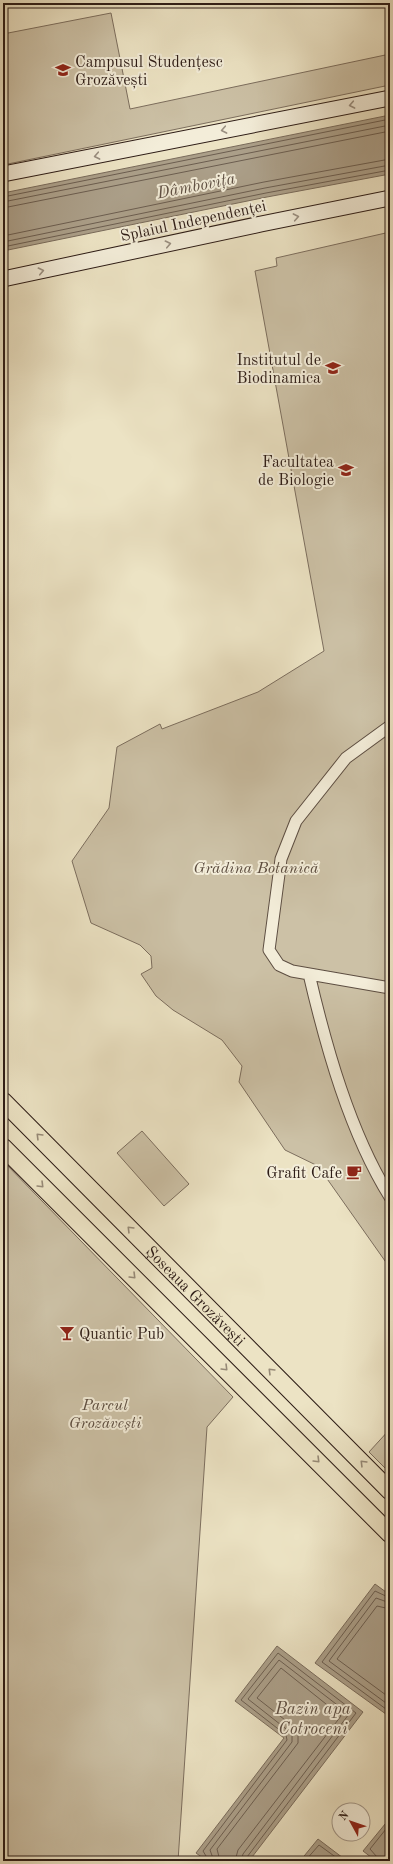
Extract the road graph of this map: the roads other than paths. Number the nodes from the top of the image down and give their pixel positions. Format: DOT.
graph roads {
  1 [pos="390,98"];
  2 [pos="3,174"];
  3 [pos="390,198"];
  4 [pos="3,279"];
  5 [pos="390,726"];
  6 [pos="309,974"];
  7 [pos="390,988"];
  8 [pos="3,1100"];
  9 [pos="3,1148"];
  10 [pos="390,1197"];
  11 [pos="390,1490"];
  12 [pos="390,1534"];
  1 -- 2 [label="main road, one-way"];
  4 -- 3 [label="main road, Splaiul Independenței, one-way"];
  5 -- 6 [label="street"];
  6 -- 7 [label="street"];
  6 -- 10 [label="street"];
  11 -- 8 [label="main road, Șoseaua Grozăvești, one-way"];
  9 -- 12 [label="main road, Șoseaua Grozăvești, one-way"];
}
